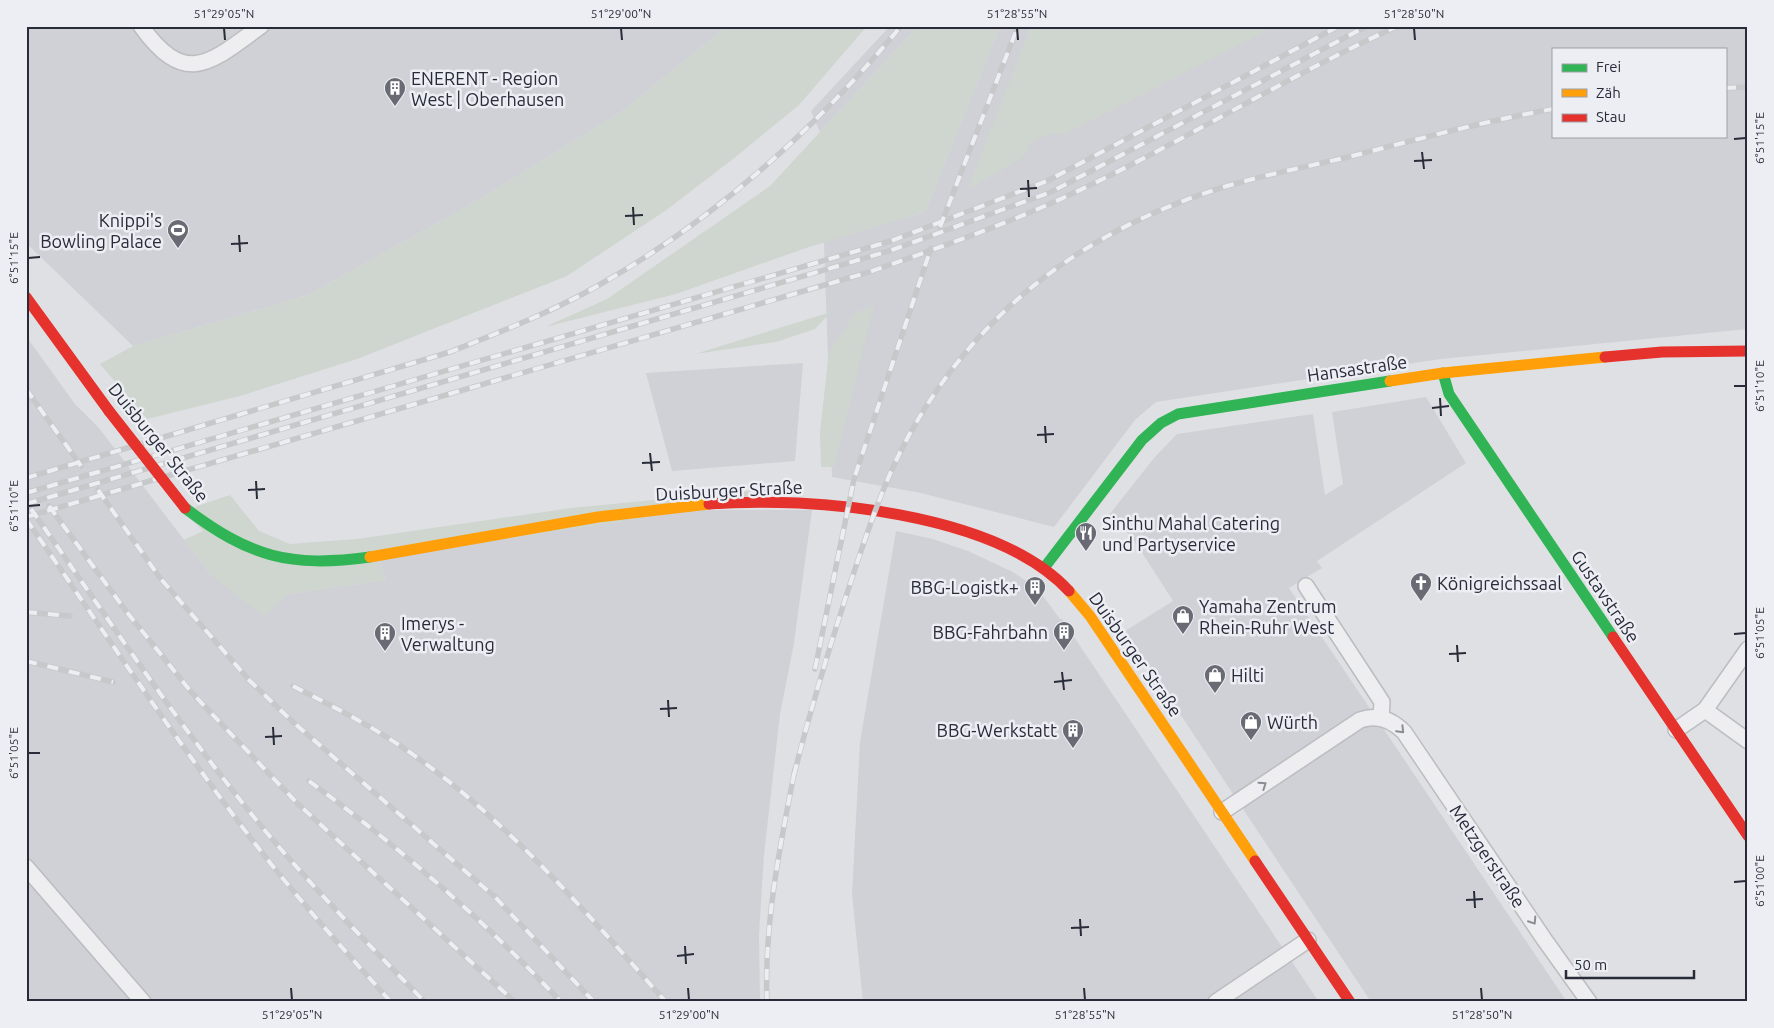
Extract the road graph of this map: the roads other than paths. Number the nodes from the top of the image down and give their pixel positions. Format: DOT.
graph roads {
  1 [pos="141,26"];
  2 [pos="261,26"];
  3 [pos="26,297"];
  4 [pos="1748,351"];
  5 [pos="1443,372"];
  6 [pos="1044,568"];
  7 [pos="1306,586"];
  8 [pos="1748,649"];
  9 [pos="1705,710"];
  10 [pos="1380,718"];
  11 [pos="1676,730"];
  12 [pos="1748,741"];
  13 [pos="1222,812"];
  14 [pos="1748,836"];
  15 [pos="26,867"];
  16 [pos="1308,940"];
  17 [pos="143,1002"];
  18 [pos="1216,1002"];
  19 [pos="1350,1002"];
  20 [pos="1589,1002"];
  1 -- 2 [label="street"];
  3 -- 6 [label="main road, Duisburger Straße, bridge"];
  4 -- 5 [label="main road, Hansastraße"];
  5 -- 6 [label="main road, Hansastraße"];
  5 -- 11 [label="main road, Gustavstraße"];
  6 -- 13 [label="main road, Duisburger Straße"];
  7 -- 10 [label="street"];
  8 -- 9 [label="street"];
  9 -- 11 [label="street"];
  9 -- 12 [label="street"];
  13 -- 10 [label="street, one-way"];
  10 -- 20 [label="street, Metzgerstraße, one-way"];
  11 -- 14 [label="main road, Gustavstraße"];
  13 -- 16 [label="main road, Duisburger Straße"];
  15 -- 17 [label="street"];
  16 -- 18 [label="street"];
  16 -- 19 [label="main road, Duisburger Straße"];
}
